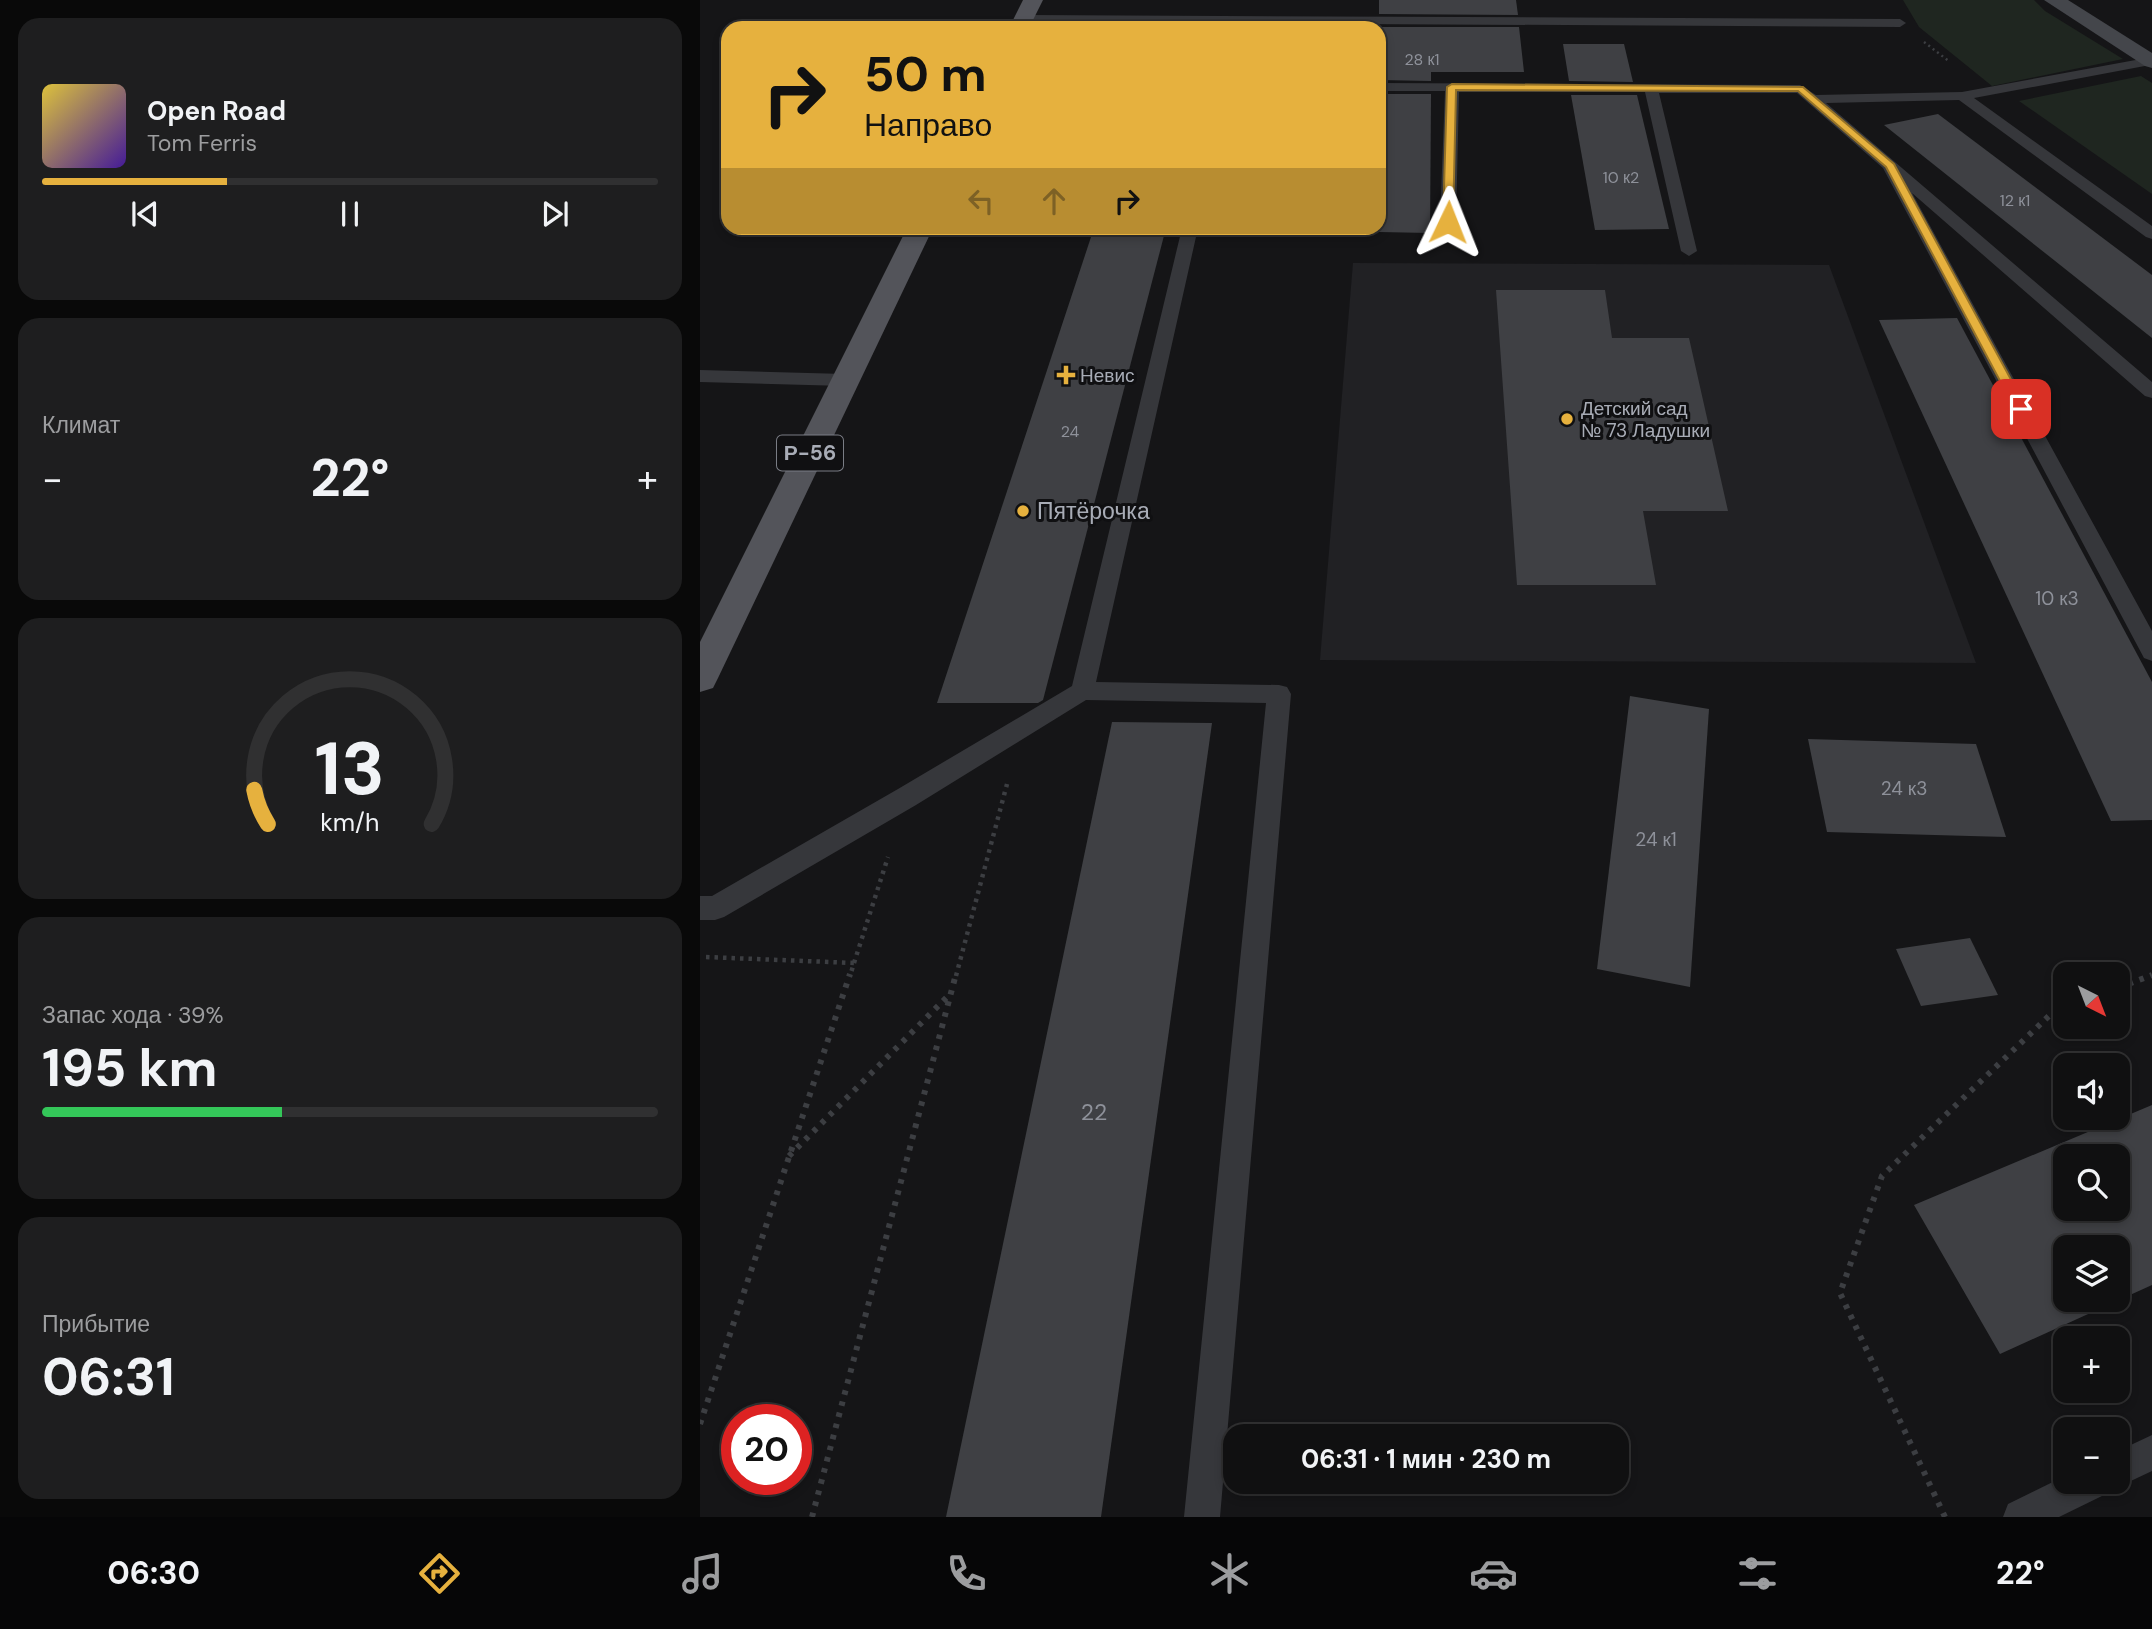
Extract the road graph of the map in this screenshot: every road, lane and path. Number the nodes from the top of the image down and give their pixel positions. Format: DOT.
graph roads {
  1 [pos="1033,0"];
  2 [pos="2054,0"];
  3 [pos="1297,6"];
  4 [pos="1022,21"];
  5 [pos="1296,21"];
  6 [pos="1900,23"];
  7 [pos="2151,62"];
  8 [pos="1386,87"];
  9 [pos="1452,87"];
  10 [pos="1651,88"];
  11 [pos="1962,96"];
  12 [pos="1813,99"];
  13 [pos="1890,166"];
  14 [pos="1448,222"];
  15 [pos="2152,234"];
  16 [pos="917,235"];
  17 [pos="1188,235"];
  18 [pos="1689,251"];
  19 [pos="700,376"];
  20 [pos="845,380"];
  21 [pos="2152,391"];
  22 [pos="2152,652"];
  23 [pos="700,678"];
  24 [pos="1082,691"];
  25 [pos="1022,727"];
  26 [pos="907,797"];
  27 [pos="700,908"];
  28 [pos="706,957"];
  29 [pos="853,962"];
  30 [pos="2152,975"];
  31 [pos="2130,983"];
  32 [pos="951,993"];
  33 [pos="2053,1012"];
  34 [pos="788,1157"];
  35 [pos="700,1424"];
  36 [pos="2152,1452"];
  37 [pos="2130,1463"];
  38 [pos="2067,1494"];
  39 [pos="812,1517"];
  40 [pos="1202,1517"];
  41 [pos="1945,1517"];
  42 [pos="2021,1517"];
  1 -- 4 [label="main road"];
  2 -- 7 [label="main road"];
  3 -- 5 [label="lane"];
  5 -- 6 [label="lane"];
  7 -- 11 [label="lane"];
  8 -- 9 [label="lane"];
  9 -- 10 [label="lane"];
  9 -- 14 [label="lane"];
  10 -- 12 [label="lane"];
  10 -- 18 [label="lane"];
  11 -- 12 [label="lane"];
  11 -- 15 [label="lane"];
  12 -- 13 [label="lane"];
  13 -- 21 [label="lane"];
  13 -- 22 [label="lane"];
  16 -- 20 [label="main road, Р-56"];
  17 -- 24 [label="lane"];
  19 -- 20 [label="lane"];
  20 -- 23 [label="main road, Р-56"];
  24 -- 25 [label="lane"];
  24 -- 40 [label="lane"];
  25 -- 26 [label="lane"];
  25 -- 32 [label="path"];
  26 -- 27 [label="lane"];
  26 -- 29 [label="path"];
  28 -- 29 [label="path"];
  29 -- 34 [label="path"];
  30 -- 31 [label="path"];
  32 -- 34 [label="path"];
  32 -- 39 [label="path"];
  33 -- 41 [label="path"];
  34 -- 35 [label="path"];
  36 -- 37 [label="lane"];
  38 -- 42 [label="lane"];
}
